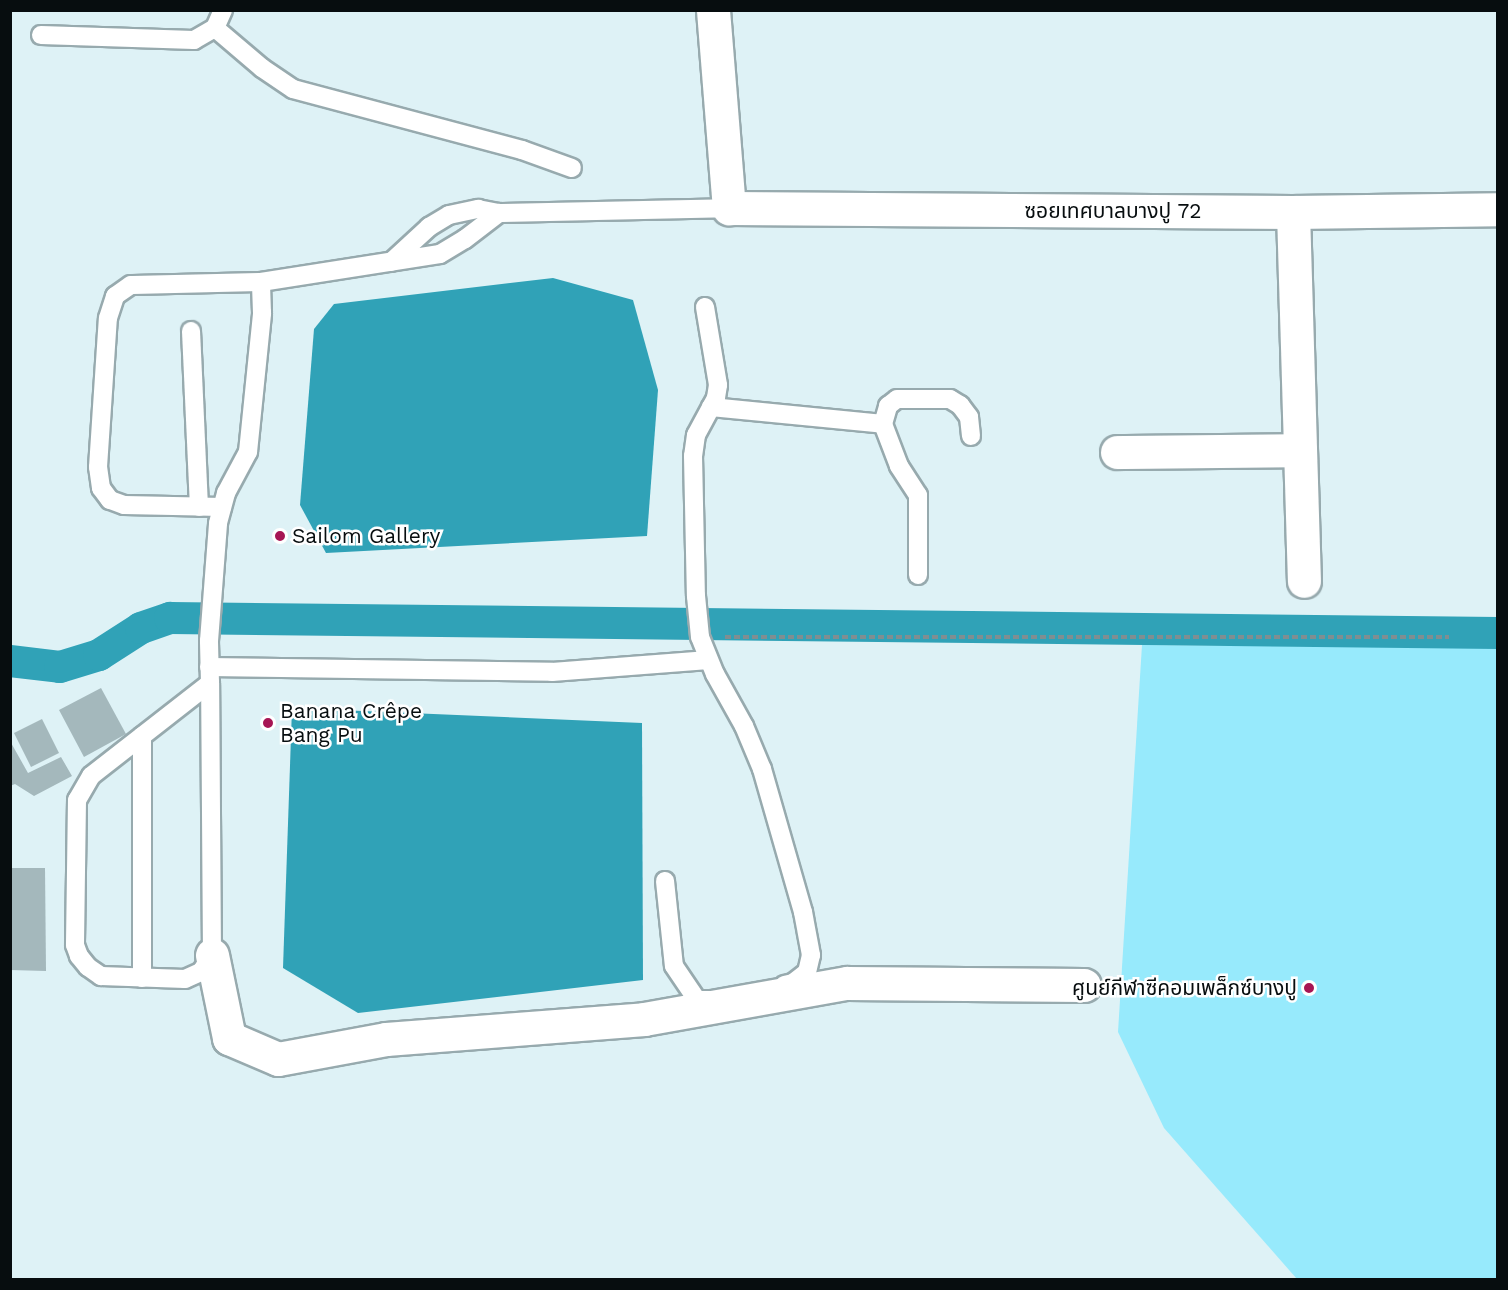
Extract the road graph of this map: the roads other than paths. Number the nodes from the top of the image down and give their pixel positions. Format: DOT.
graph roads {
  1 [pos="223,10"];
  2 [pos="713,10"];
  3 [pos="215,28"];
  4 [pos="41,35"];
  5 [pos="572,168"];
  6 [pos="729,208"];
  7 [pos="1497,209"];
  8 [pos="1293,212"];
  9 [pos="499,213"];
  10 [pos="391,262"];
  11 [pos="261,282"];
  12 [pos="705,307"];
  13 [pos="191,331"];
  14 [pos="711,407"];
  15 [pos="883,424"];
  16 [pos="971,436"];
  17 [pos="1300,450"];
  18 [pos="1117,452"];
  19 [pos="199,507"];
  20 [pos="222,507"];
  21 [pos="918,575"];
  22 [pos="1304,581"];
  23 [pos="709,660"];
  24 [pos="209,675"];
  25 [pos="142,736"];
  26 [pos="665,881"];
  27 [pos="212,955"];
  28 [pos="141,978"];
  29 [pos="1084,985"];
  1 -- 3 [label="lane"];
  2 -- 6 [label="street"];
  3 -- 4 [label="lane"];
  3 -- 5 [label="lane"];
  6 -- 8 [label="street, ซอยเทศบาลบางปู 72"];
  6 -- 9 [label="lane"];
  7 -- 8 [label="street, ซอยเทศบาลบางปู 72"];
  8 -- 17 [label="street"];
  9 -- 10 [label="lane"];
  9 -- 10 [label="lane"];
  10 -- 11 [label="lane"];
  11 -- 19 [label="lane"];
  11 -- 20 [label="lane"];
  12 -- 14 [label="lane"];
  13 -- 19 [label="lane"];
  14 -- 15 [label="lane"];
  14 -- 23 [label="lane"];
  15 -- 16 [label="lane"];
  15 -- 21 [label="lane"];
  17 -- 18 [label="street"];
  17 -- 22 [label="street"];
  19 -- 20 [label="lane"];
  20 -- 24 [label="lane"];
  23 -- 24 [label="lane"];
  23 -- 26 [label="lane"];
  24 -- 25 [label="lane"];
  24 -- 27 [label="lane"];
  25 -- 28 [label="lane"];
  25 -- 28 [label="lane"];
  27 -- 28 [label="lane"];
  27 -- 29 [label="street"];
}
